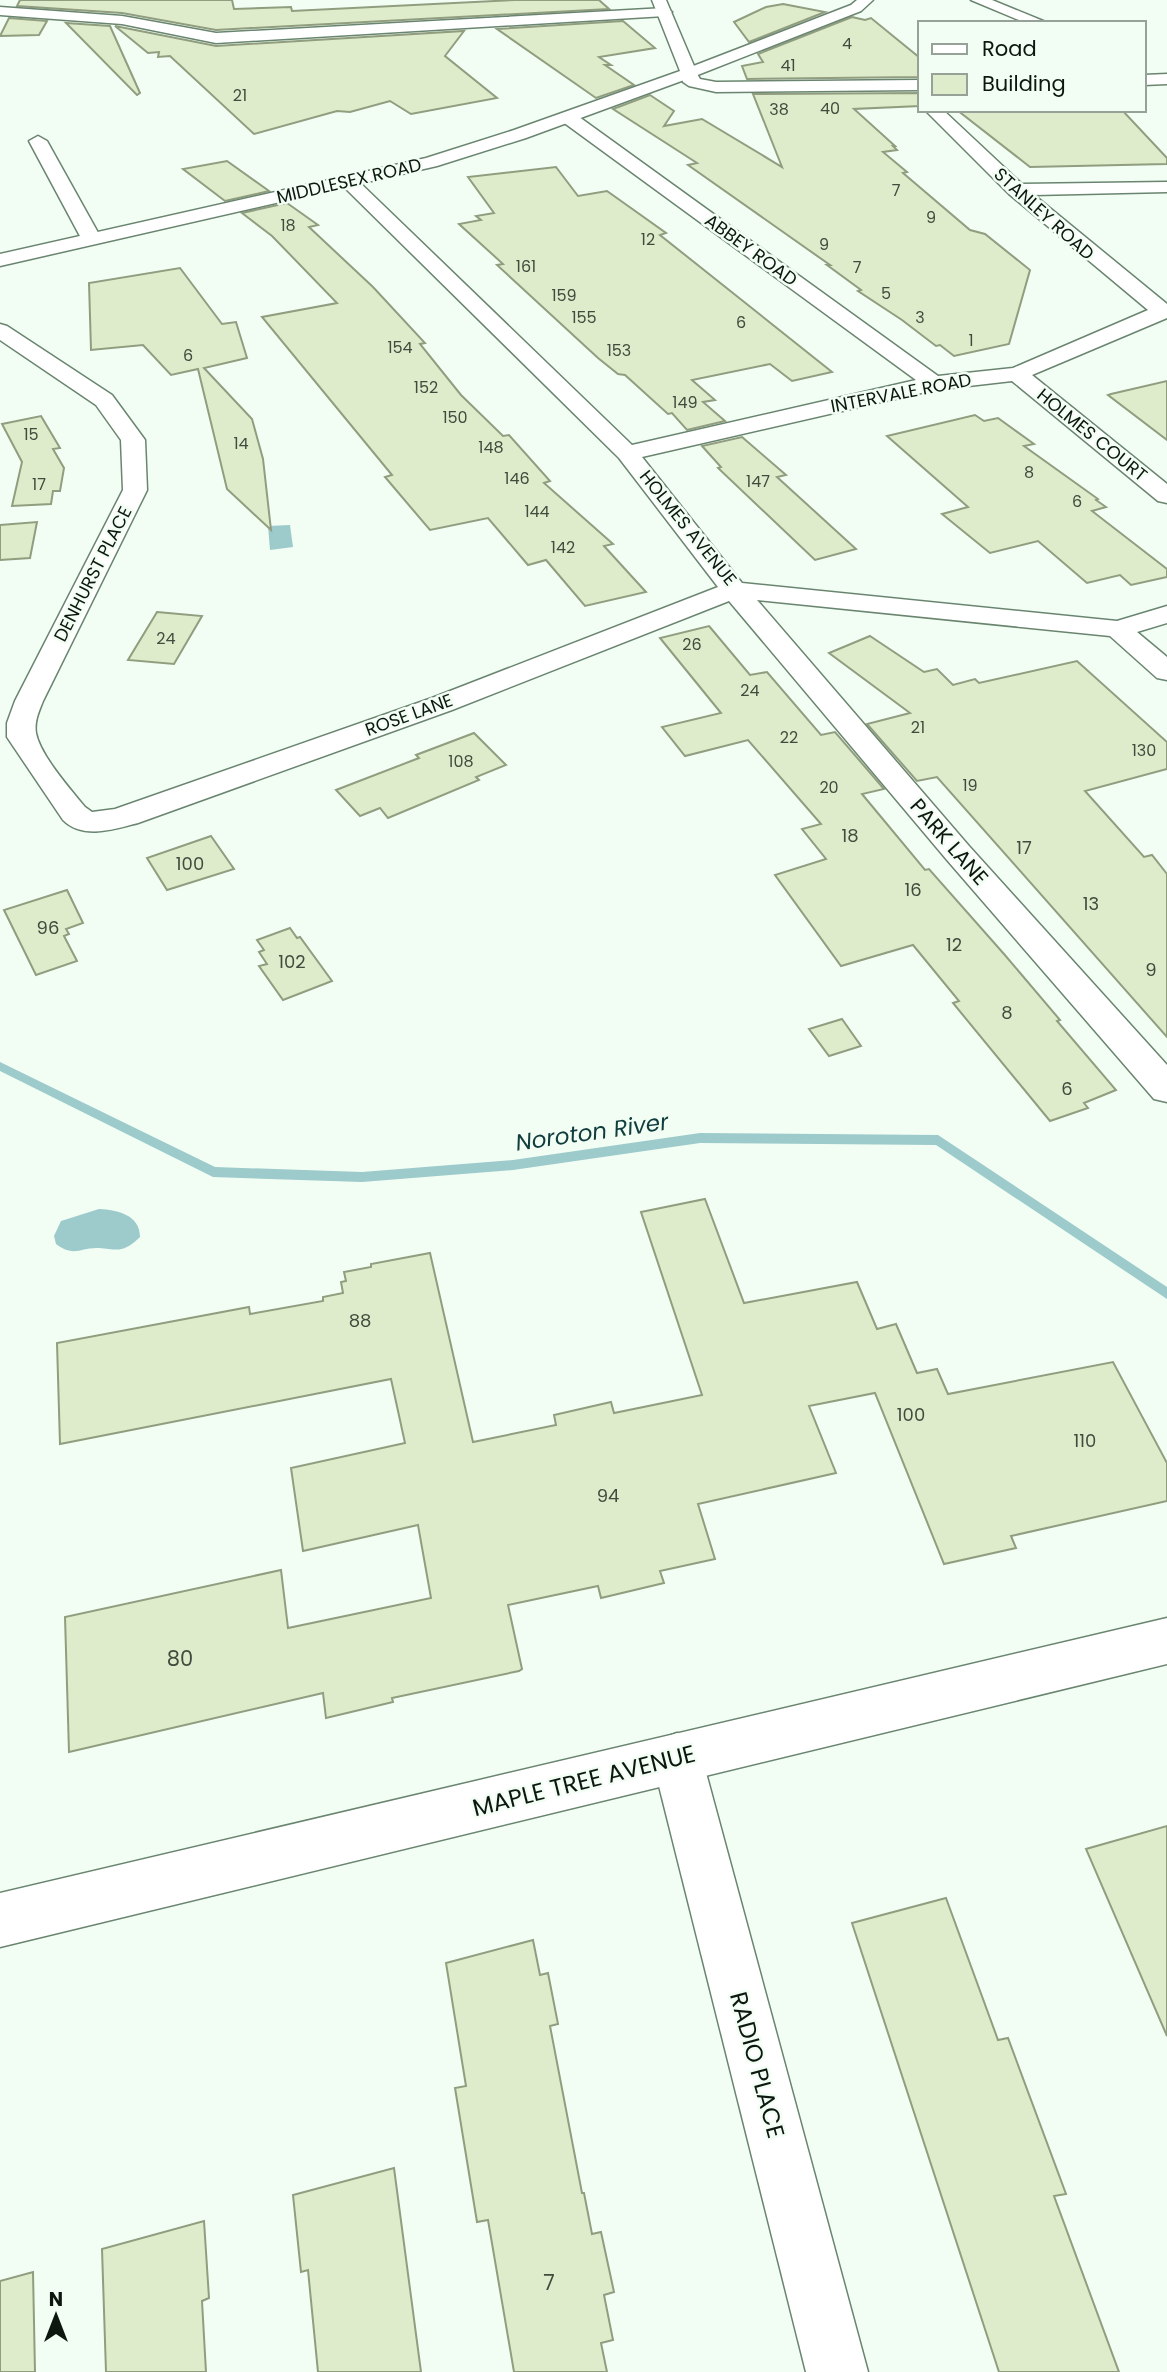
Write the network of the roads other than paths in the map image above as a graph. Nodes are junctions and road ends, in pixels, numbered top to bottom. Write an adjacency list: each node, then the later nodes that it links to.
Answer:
1 (30, 0): 5 (street)
2 (866, 0): 7 (street, MIDDLESEX ROAD)
3 (978, 0): 6 (street)
4 (662, 6): 5 (street); 7 (street)
5 (0, 10)
6 (1036, 21)
7 (690, 73): 10 (street); 12 (street, MIDDLESEX ROAD)
8 (1167, 79): 9 (street)
9 (1146, 80)
10 (914, 85)
11 (935, 112): 16 (street, STANLEY ROAD)
12 (569, 118): 14 (street, MIDDLESEX ROAD); 22 (street, ABBEY ROAD)
13 (38, 141): 17 (street)
14 (349, 182): 17 (street, MIDDLESEX ROAD); 23 (street, HOLMES AVENUE)
15 (1167, 187): 16 (street)
16 (1015, 190): 19 (street, STANLEY ROAD)
17 (91, 238): 18 (street, MIDDLESEX ROAD)
18 (0, 260)
19 (1164, 311): 21 (street, INTERVALE ROAD)
20 (0, 330): 29 (street, DENHURST PLACE)
21 (1017, 374): 22 (street, INTERVALE ROAD); 24 (street, HOLMES COURT)
22 (934, 383): 23 (street, INTERVALE ROAD)
23 (627, 453): 25 (street, HOLMES AVENUE)
24 (1167, 496)
25 (734, 590): 27 (street, HOLMES AVENUE); 29 (street, ROSE LANE); 30 (street, PARK LANE)
26 (1167, 614): 27 (street)
27 (1118, 629): 28 (street)
28 (1167, 672)
29 (78, 818)
30 (1167, 1090)
31 (1167, 1641): 32 (street, MAPLE TREE AVENUE)
32 (677, 1758): 33 (street, MAPLE TREE AVENUE); 34 (street, RADIO PLACE)
33 (0, 1920)
34 (837, 2372)

